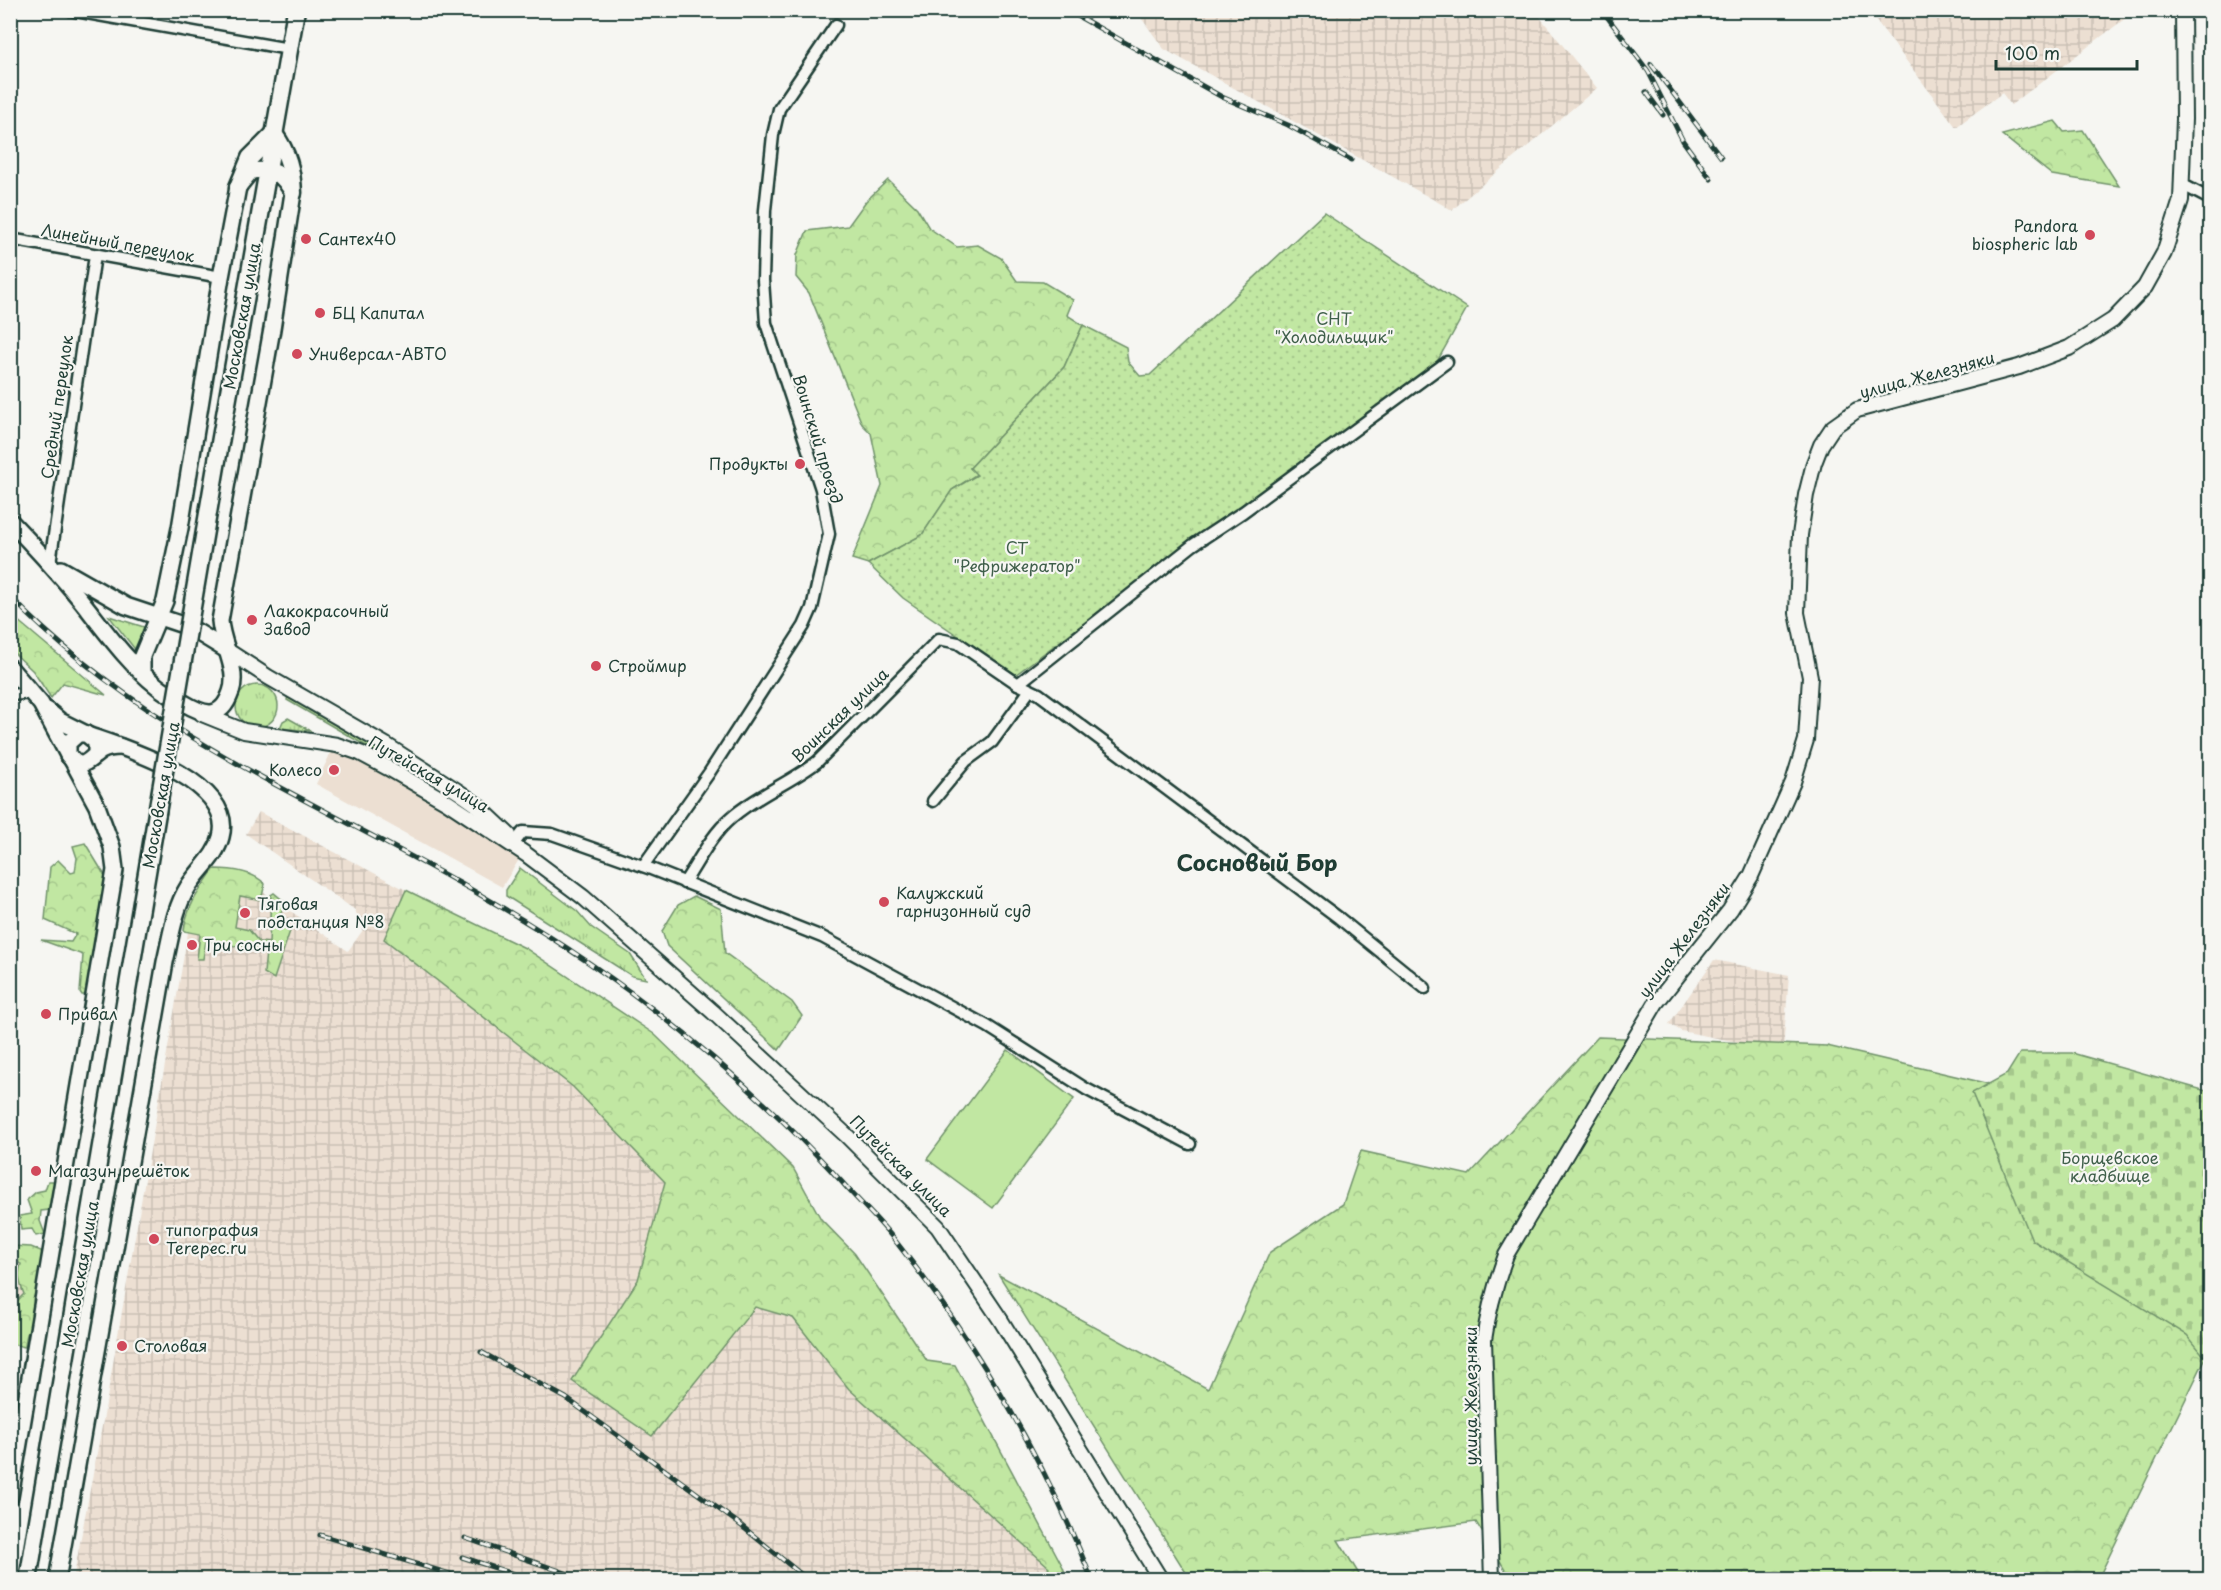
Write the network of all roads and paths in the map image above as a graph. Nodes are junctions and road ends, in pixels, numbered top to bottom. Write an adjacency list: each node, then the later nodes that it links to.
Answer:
1 (70, 10): 5 (street)
2 (296, 10): 5 (main road, Московская улица)
3 (2184, 10): 8 (street, улица Железняки)
4 (836, 25): 35 (street, Воинский проезд)
5 (289, 49): 6 (main road, Московская улица)
6 (274, 134): 7 (main road, Московская улица); 9 (main road); 10 (main road)
7 (268, 169): 9 (main road); 10 (main road); 40 (main road, Московская улица, bridge)
8 (2181, 184): 11 (street); 43 (street, улица Железняки)
9 (238, 187): 14 (main road)
10 (293, 193): 19 (main road)
11 (2211, 199)
12 (10, 239): 13 (street, Линейный переулок)
13 (95, 255): 14 (street, Линейный переулок); 17 (street, Средний переулок)
14 (221, 276): 18 (main road)
15 (1447, 362): 22 (street)
16 (10, 521): 17 (main road, Путейская улица)
17 (50, 563): 18 (main road, Путейская улица); 21 (main road, Путейская улица)
18 (159, 616): 19 (main road, Путейская улица); 21 (main road)
19 (225, 649): 26 (main road); 33 (street, Путейская улица)
20 (10, 668): 25 (main road)
21 (142, 672): 26 (main road, Путейская улица)
22 (1018, 684): 23 (street); 36 (street, Воинская улица)
23 (1030, 690): 31 (street); 37 (street)
24 (10, 694): 25 (street)
25 (37, 698): 27 (main road); 30 (main road)
26 (202, 714): 34 (street, Путейская улица)
27 (88, 735): 28 (main road); 29 (main road); 30 (main road)
28 (124, 747): 29 (main road); 41 (main road)
29 (94, 756): 30 (main road); 32 (main road)
30 (70, 757): 32 (main road)
31 (933, 801)
32 (96, 806): 39 (main road)
33 (516, 841): 34 (street, Путейская улица); 35 (street)
34 (527, 855): 42 (street, Путейская улица)
35 (643, 866): 36 (street)
36 (684, 883): 38 (street)
37 (1425, 988)
38 (1190, 1144)
39 (10, 1497)
40 (28, 1580)
41 (57, 1580)
42 (1161, 1580)
43 (1492, 1580)

